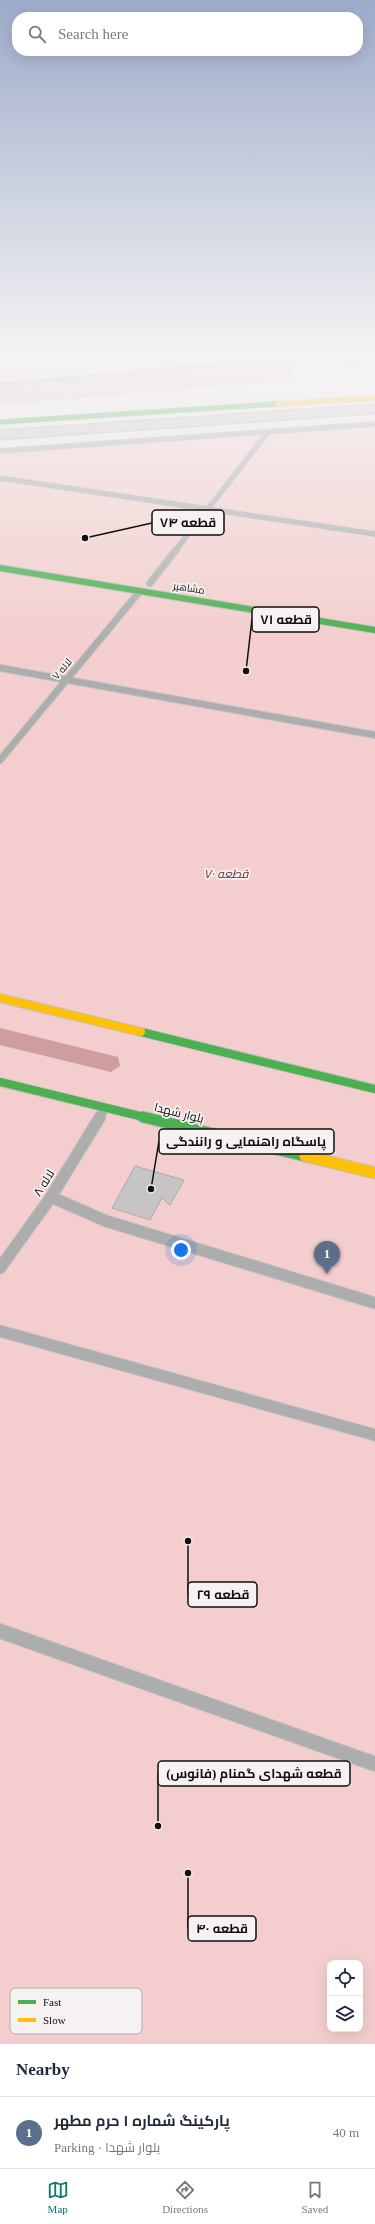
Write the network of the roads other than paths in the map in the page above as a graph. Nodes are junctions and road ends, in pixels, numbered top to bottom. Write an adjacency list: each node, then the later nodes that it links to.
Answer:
1 (253, 451): 3 (lane)
2 (0, 478): 3 (lane)
3 (207, 510): 4 (lane); 7 (lane)
4 (375, 534)
5 (0, 568): 8 (street, مشاهیر)
6 (137, 580): 7 (street)
7 (154, 583)
8 (140, 591): 9 (street, مشاهیر); 11 (lane, لاله ۷)
9 (375, 630)
10 (0, 668): 11 (lane)
11 (66, 680): 12 (lane); 13 (lane, لاله ۷)
12 (375, 735)
13 (0, 760)
14 (0, 998): 16 (street)
15 (0, 1082): 17 (street, بلوار شهدا)
16 (375, 1089)
17 (105, 1108): 18 (street, بلوار شهدا); 19 (lane, لاله ۸)
18 (375, 1173)
19 (51, 1197): 20 (lane, لاله ۸); 21 (lane)
20 (0, 1268)
21 (375, 1303)
22 (0, 1331): 23 (lane)
23 (375, 1435)
24 (0, 1631): 25 (lane)
25 (375, 1764)

